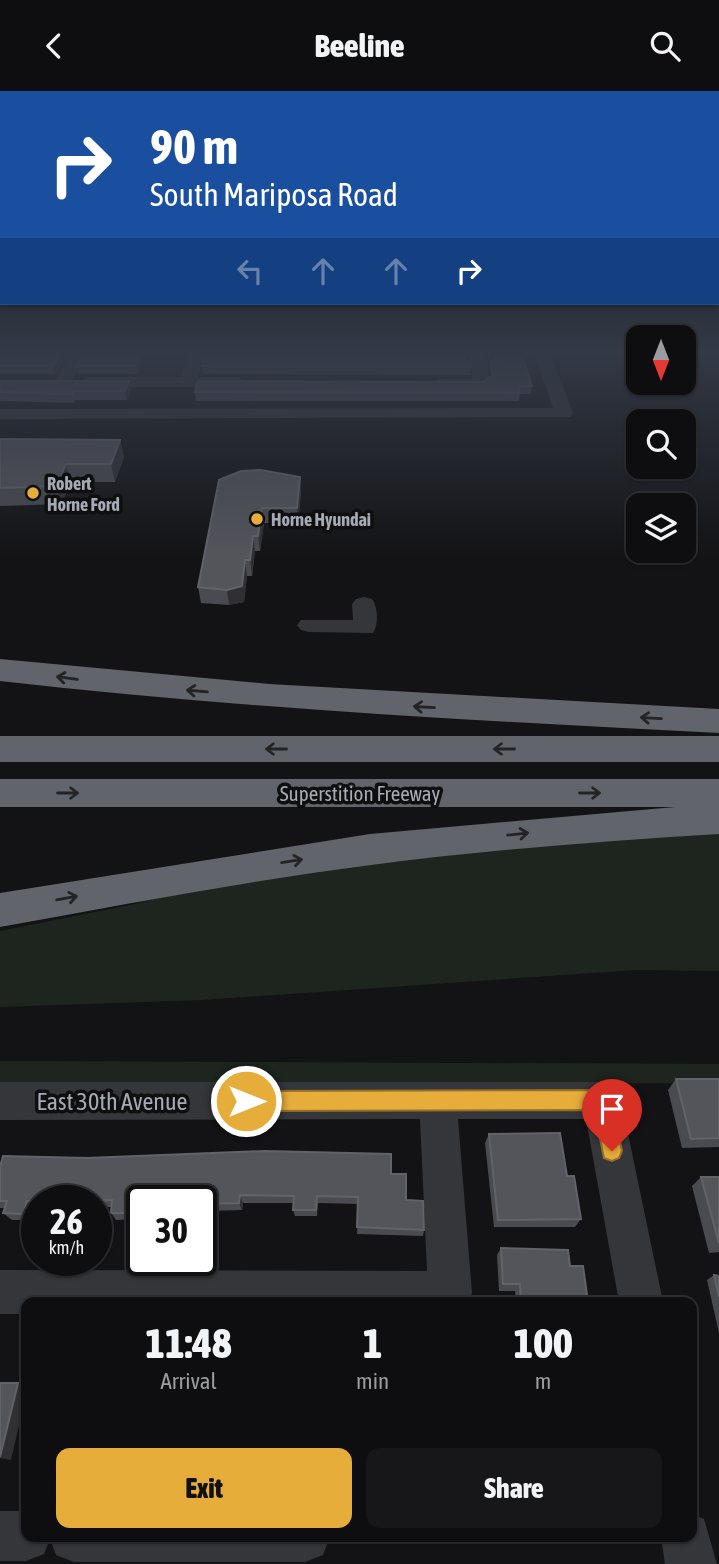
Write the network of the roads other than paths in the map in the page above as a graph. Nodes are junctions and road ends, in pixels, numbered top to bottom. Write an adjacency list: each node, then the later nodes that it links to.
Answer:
1 (364, 604): 2 (street)
2 (309, 625)
3 (0, 670): 4 (highway, one-way to 3)
4 (719, 721)
5 (0, 748): 6 (highway, one-way to 5)
6 (719, 749)
7 (0, 793): 8 (highway, Superstition Freeway, one-way to 8)
8 (719, 793)
9 (719, 820): 10 (highway, one-way to 9)
10 (0, 910)
11 (0, 1101): 12 (street, East 30th Avenue)
12 (438, 1101): 13 (street); 14 (street, East 30th Avenue)
13 (0, 1292)
14 (640, 1297)
15 (0, 1536): 16 (street)
16 (21, 1536)
17 (262, 1542): 19 (street)
18 (687, 1542): 20 (street)
19 (260, 1564)
20 (691, 1564)

